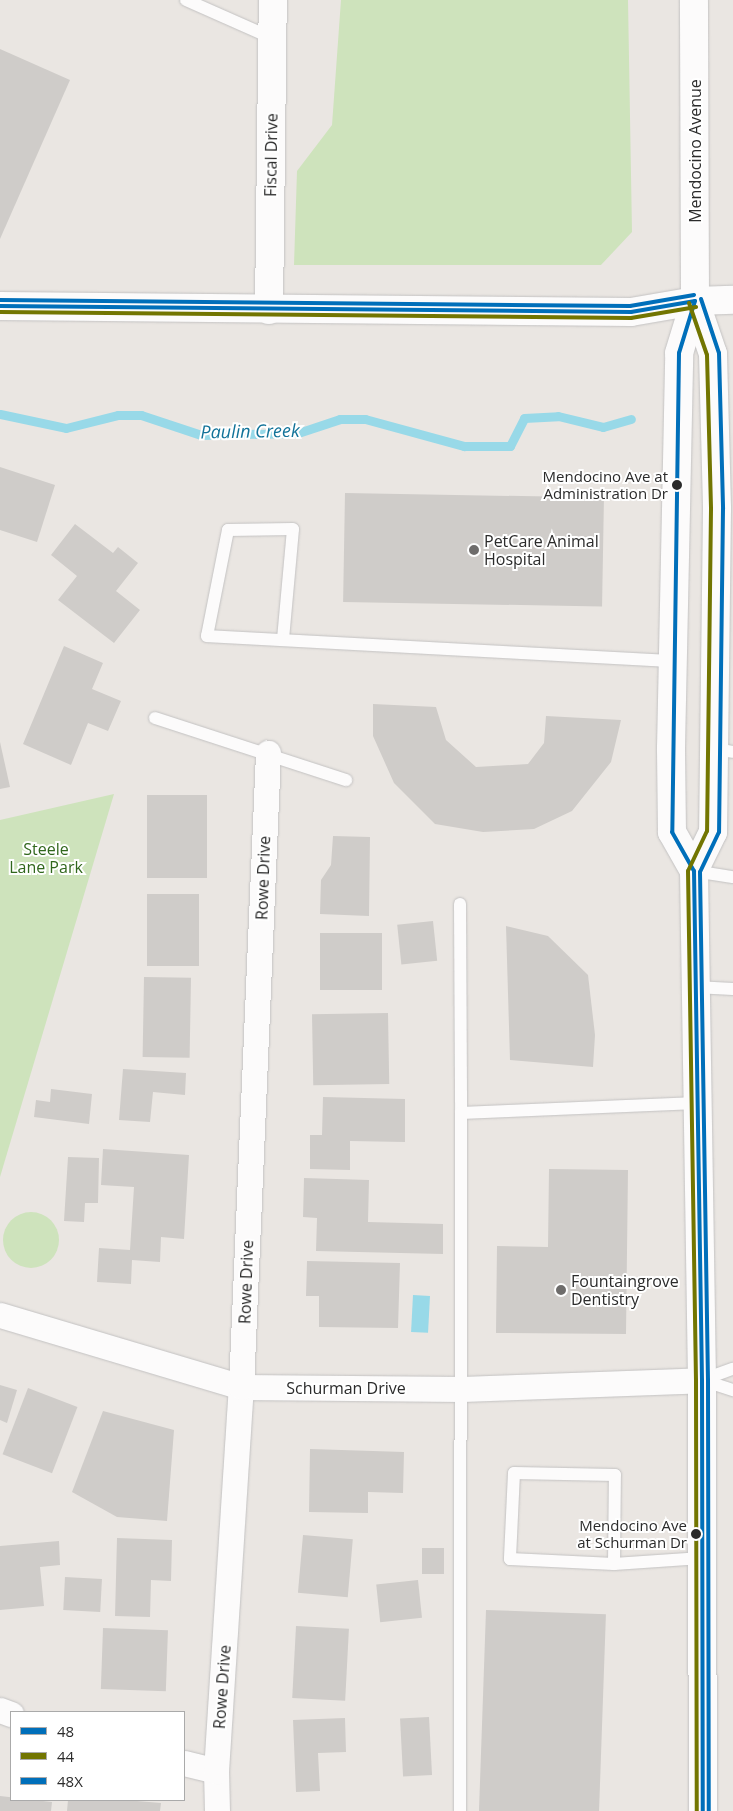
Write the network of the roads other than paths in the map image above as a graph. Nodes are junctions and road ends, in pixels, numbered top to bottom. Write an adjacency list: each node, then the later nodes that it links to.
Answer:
1 (186, 0): 4 (lane)
2 (273, 0): 4 (main road, Fiscal Drive)
3 (694, 0): 6 (main road, Mendocino Avenue)
4 (274, 39): 8 (main road, Fiscal Drive)
5 (733, 300): 6 (main road)
6 (695, 301): 8 (main road); 10 (main road, Mendocino Avenue); 12 (main road, Mendocino Avenue)
7 (0, 306): 8 (main road)
8 (269, 310)
9 (283, 639): 9 (lane); 10 (lane)
10 (673, 661): 15 (main road, Mendocino Avenue)
11 (156, 718): 13 (lane)
12 (724, 750): 15 (main road, Mendocino Avenue)
13 (268, 754): 14 (lane); 25 (street, Rowe Drive)
14 (346, 780)
15 (694, 871): 16 (lane); 18 (main road, Mendocino Avenue)
16 (733, 877)
17 (460, 904): 21 (lane)
18 (695, 987): 19 (lane); 20 (main road, Mendocino Avenue)
19 (733, 989)
20 (697, 1103): 21 (lane); 24 (main road, Mendocino Avenue)
21 (461, 1113): 26 (lane)
22 (0, 1315): 25 (street, Schurman Drive)
23 (733, 1369): 24 (lane)
24 (702, 1380): 26 (street, Schurman Drive); 27 (lane); 28 (main road, Mendocino Avenue)
25 (241, 1387): 26 (street, Schurman Drive); 31 (street, Rowe Drive)
26 (462, 1389): 33 (lane)
27 (733, 1390)
28 (702, 1558): 29 (lane); 34 (main road, Mendocino Avenue)
29 (614, 1564): 29 (lane)
30 (185, 1763): 31 (street)
31 (216, 1772): 32 (street, Rowe Drive)
32 (217, 1811)
33 (460, 1811)
34 (703, 1811)

